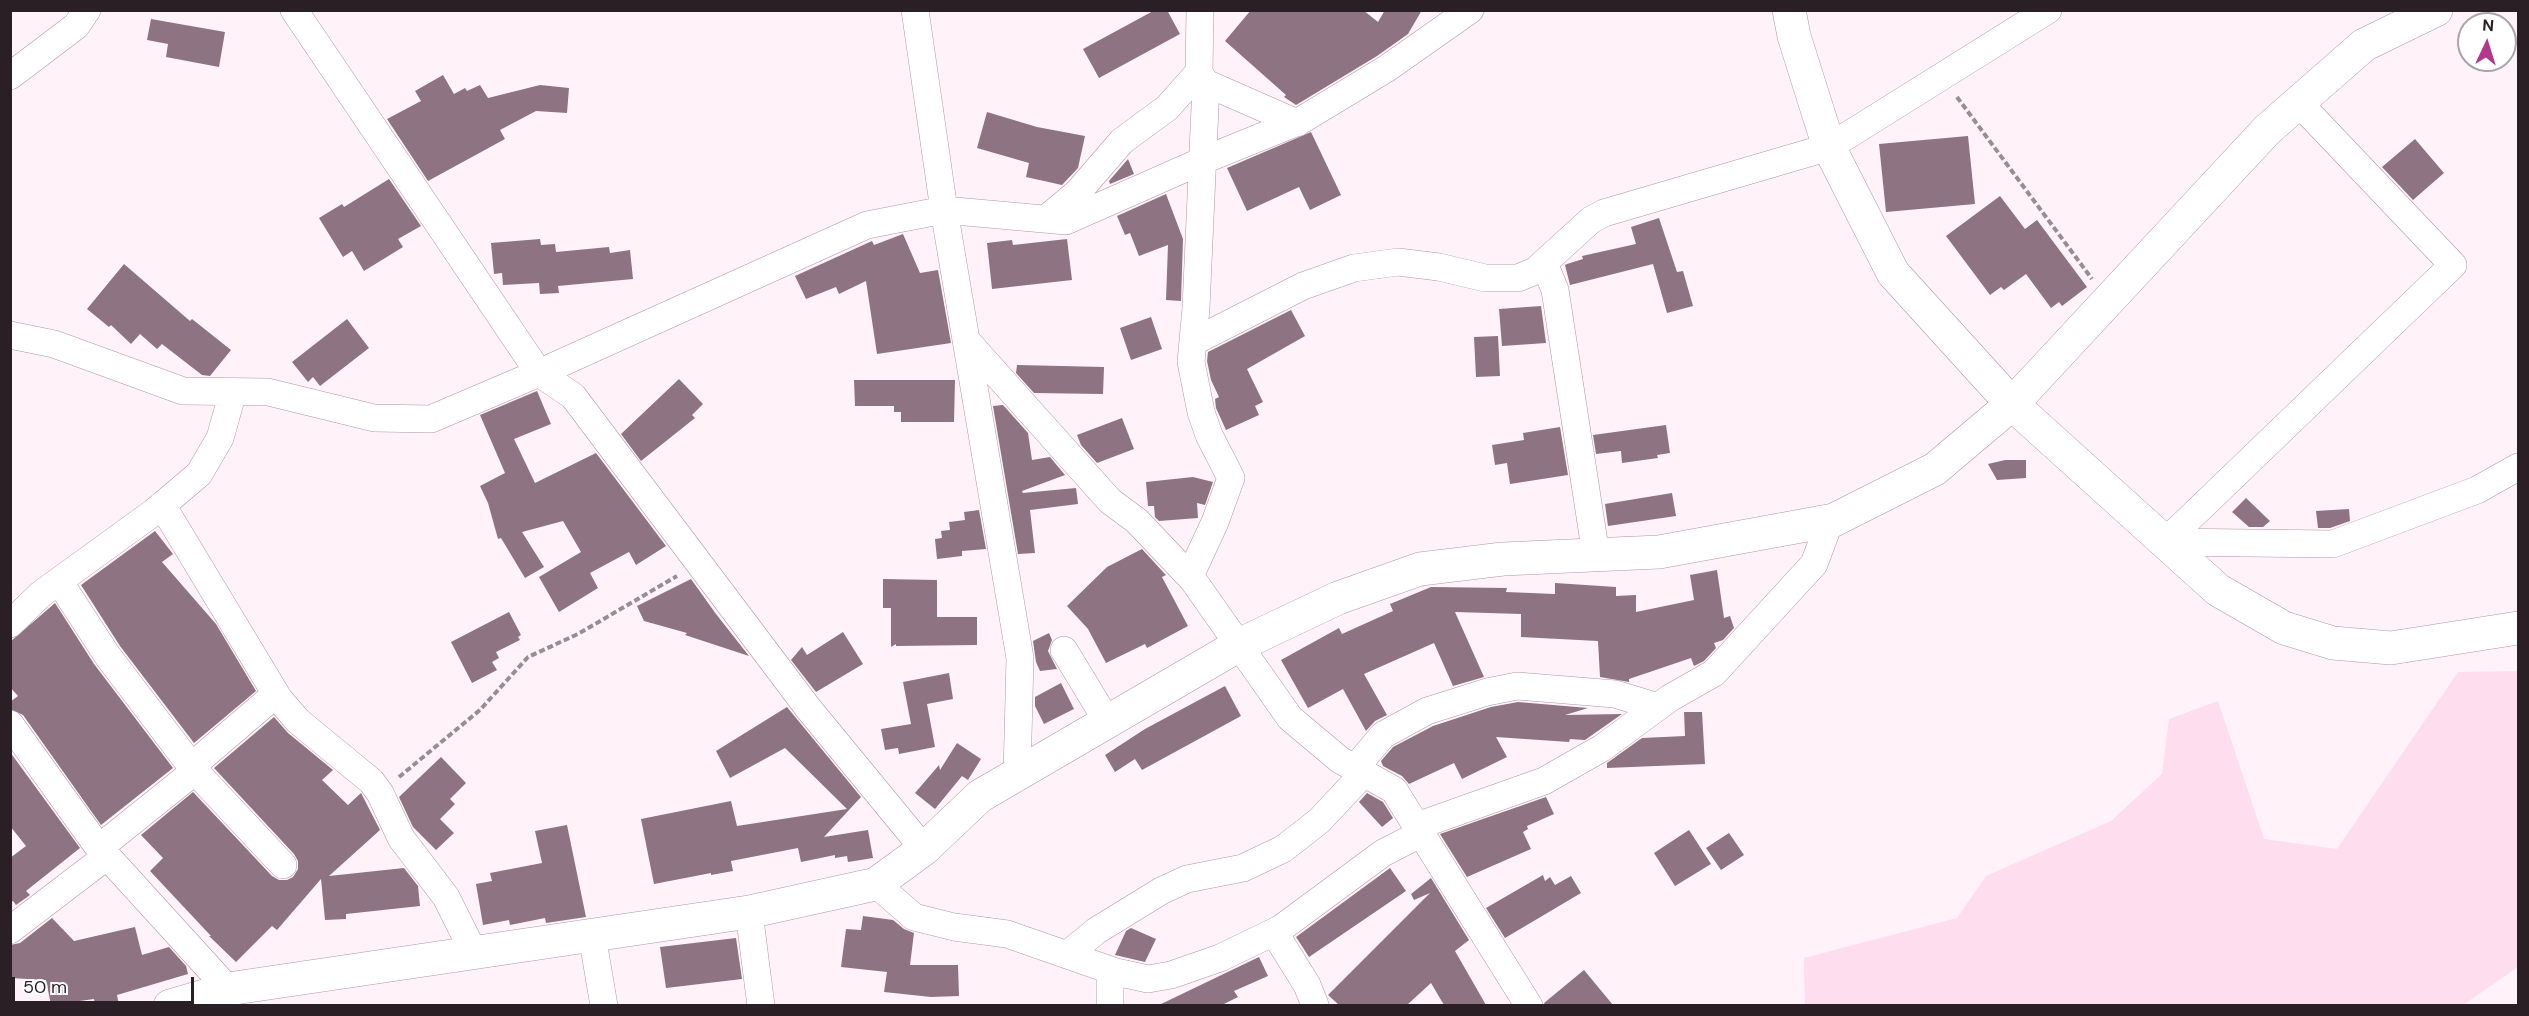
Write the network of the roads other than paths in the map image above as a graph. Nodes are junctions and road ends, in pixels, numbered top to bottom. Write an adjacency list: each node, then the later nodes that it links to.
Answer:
1 (87, 10): 9 (street)
2 (294, 10): 21 (street)
3 (915, 10): 15 (street)
4 (1200, 10): 10 (street)
5 (1470, 10): 12 (street)
6 (1789, 10): 13 (street)
7 (2048, 10): 13 (street)
8 (2416, 15): 11 (street)
9 (10, 76)
10 (1202, 78): 12 (street); 14 (street); 16 (street)
11 (2298, 102): 23 (street); 27 (street)
12 (1297, 123): 14 (street)
13 (1829, 147): 17 (street); 23 (street)
14 (1204, 160): 16 (street); 20 (street)
15 (944, 210): 16 (street); 19 (street); 21 (street)
16 (1046, 219)
17 (1544, 263): 20 (street); 28 (street)
18 (10, 335): 22 (street)
19 (966, 340): 29 (street); 41 (street)
20 (1193, 342): 29 (street)
21 (539, 373): 22 (street); 43 (street)
22 (233, 392): 25 (street)
23 (2012, 404): 26 (street); 27 (street)
24 (2518, 467): 27 (street)
25 (162, 505): 30 (street); 35 (street)
26 (1830, 521): 28 (street); 36 (street)
27 (2165, 542): 32 (street)
28 (1596, 555): 33 (street)
29 (1190, 576): 33 (street)
30 (59, 582): 31 (street); 39 (street)
31 (10, 624)
32 (2518, 628)
33 (1239, 645): 37 (street); 40 (street)
34 (1064, 650): 37 (street)
35 (276, 694): 39 (street); 51 (street)
36 (1658, 707): 40 (street); 42 (street)
37 (1107, 721): 41 (street)
38 (10, 724): 44 (street)
39 (195, 771): 44 (street); 45 (street)
40 (1359, 771): 42 (street); 52 (street)
41 (1017, 776): 43 (street)
42 (1419, 830): 49 (street); 60 (street)
43 (924, 849): 46 (street)
44 (103, 852): 48 (street); 54 (street)
45 (283, 865)
46 (876, 884): 47 (street); 52 (street)
47 (749, 912): 50 (street); 57 (street)
48 (10, 930)
49 (1274, 932): 53 (street); 59 (street)
50 (592, 935): 51 (street); 56 (street)
51 (474, 953): 54 (street)
52 (1067, 955): 53 (street)
53 (1110, 970): 58 (street)
54 (228, 989): 55 (street)
55 (170, 1005)
56 (604, 1005)
57 (760, 1005)
58 (1110, 1005)
59 (1315, 1005)
60 (1529, 1005)

